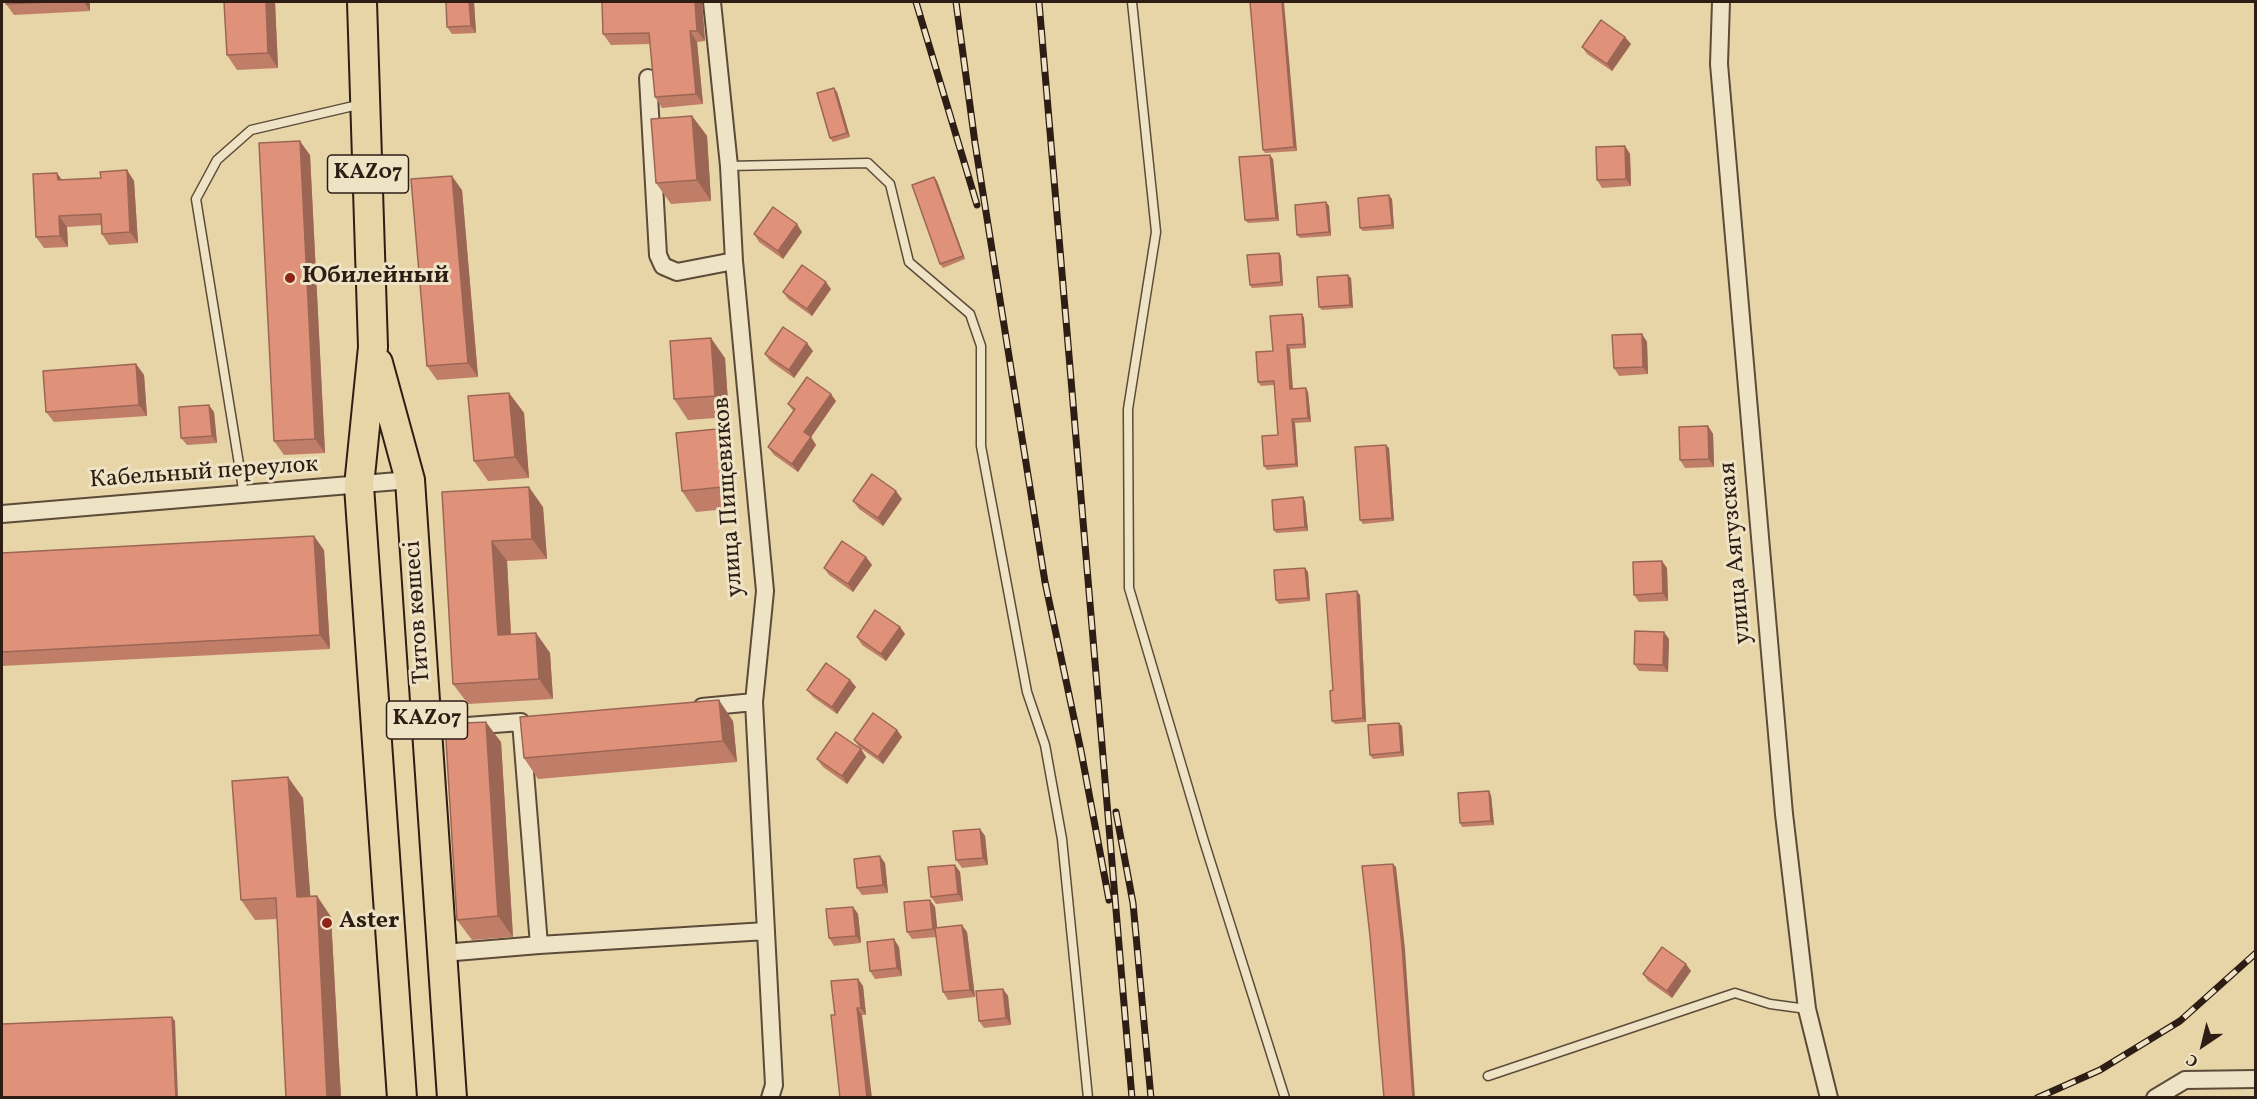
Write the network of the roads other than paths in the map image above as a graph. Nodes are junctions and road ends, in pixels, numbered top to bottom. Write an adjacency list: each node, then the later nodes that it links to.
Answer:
1 (362, 2): 6 (highway, Титов көшесі / KAZ07)
2 (712, 2): 7 (street, улица Пищевиков)
3 (1132, 2): 27 (lane)
4 (1721, 2): 20 (street, улица Аягузская)
5 (648, 78): 8 (street)
6 (365, 103): 9 (highway, Титов көшесі / KAZ07); 12 (lane)
7 (729, 166): 8 (street, улица Пищевиков); 26 (lane)
8 (734, 261): 14 (street, улица Пищевиков)
9 (373, 347): 10 (highway, Титов көшесі / KAZ07); 11 (highway, Титов көшесі / KAZ07)
10 (410, 480): 11 (street, Кабельный переулок); 16 (highway, Титов көшесі / KAZ07)
11 (359, 486): 12 (street, Кабельный переулок); 23 (highway, Титов көшесі / KAZ07)
12 (244, 495): 13 (street, Кабельный переулок)
13 (2, 514)
14 (754, 702): 15 (street); 17 (street, улица Пищевиков)
15 (684, 708)
16 (427, 729): 18 (street); 19 (highway, Титов көшесі / KAZ07)
17 (766, 931): 18 (street); 25 (street, улица Пищевиков)
18 (539, 945): 19 (street)
19 (443, 953): 24 (highway, Титов көшесі / KAZ07)
20 (1807, 1009): 21 (lane); 28 (street, улица Аягузская)
21 (1488, 1076)
22 (2256, 1079): 29 (street)
23 (402, 1098)
24 (452, 1098)
25 (770, 1098)
26 (1088, 1098)
27 (1285, 1098)
28 (1829, 1098)
29 (2155, 1098)

